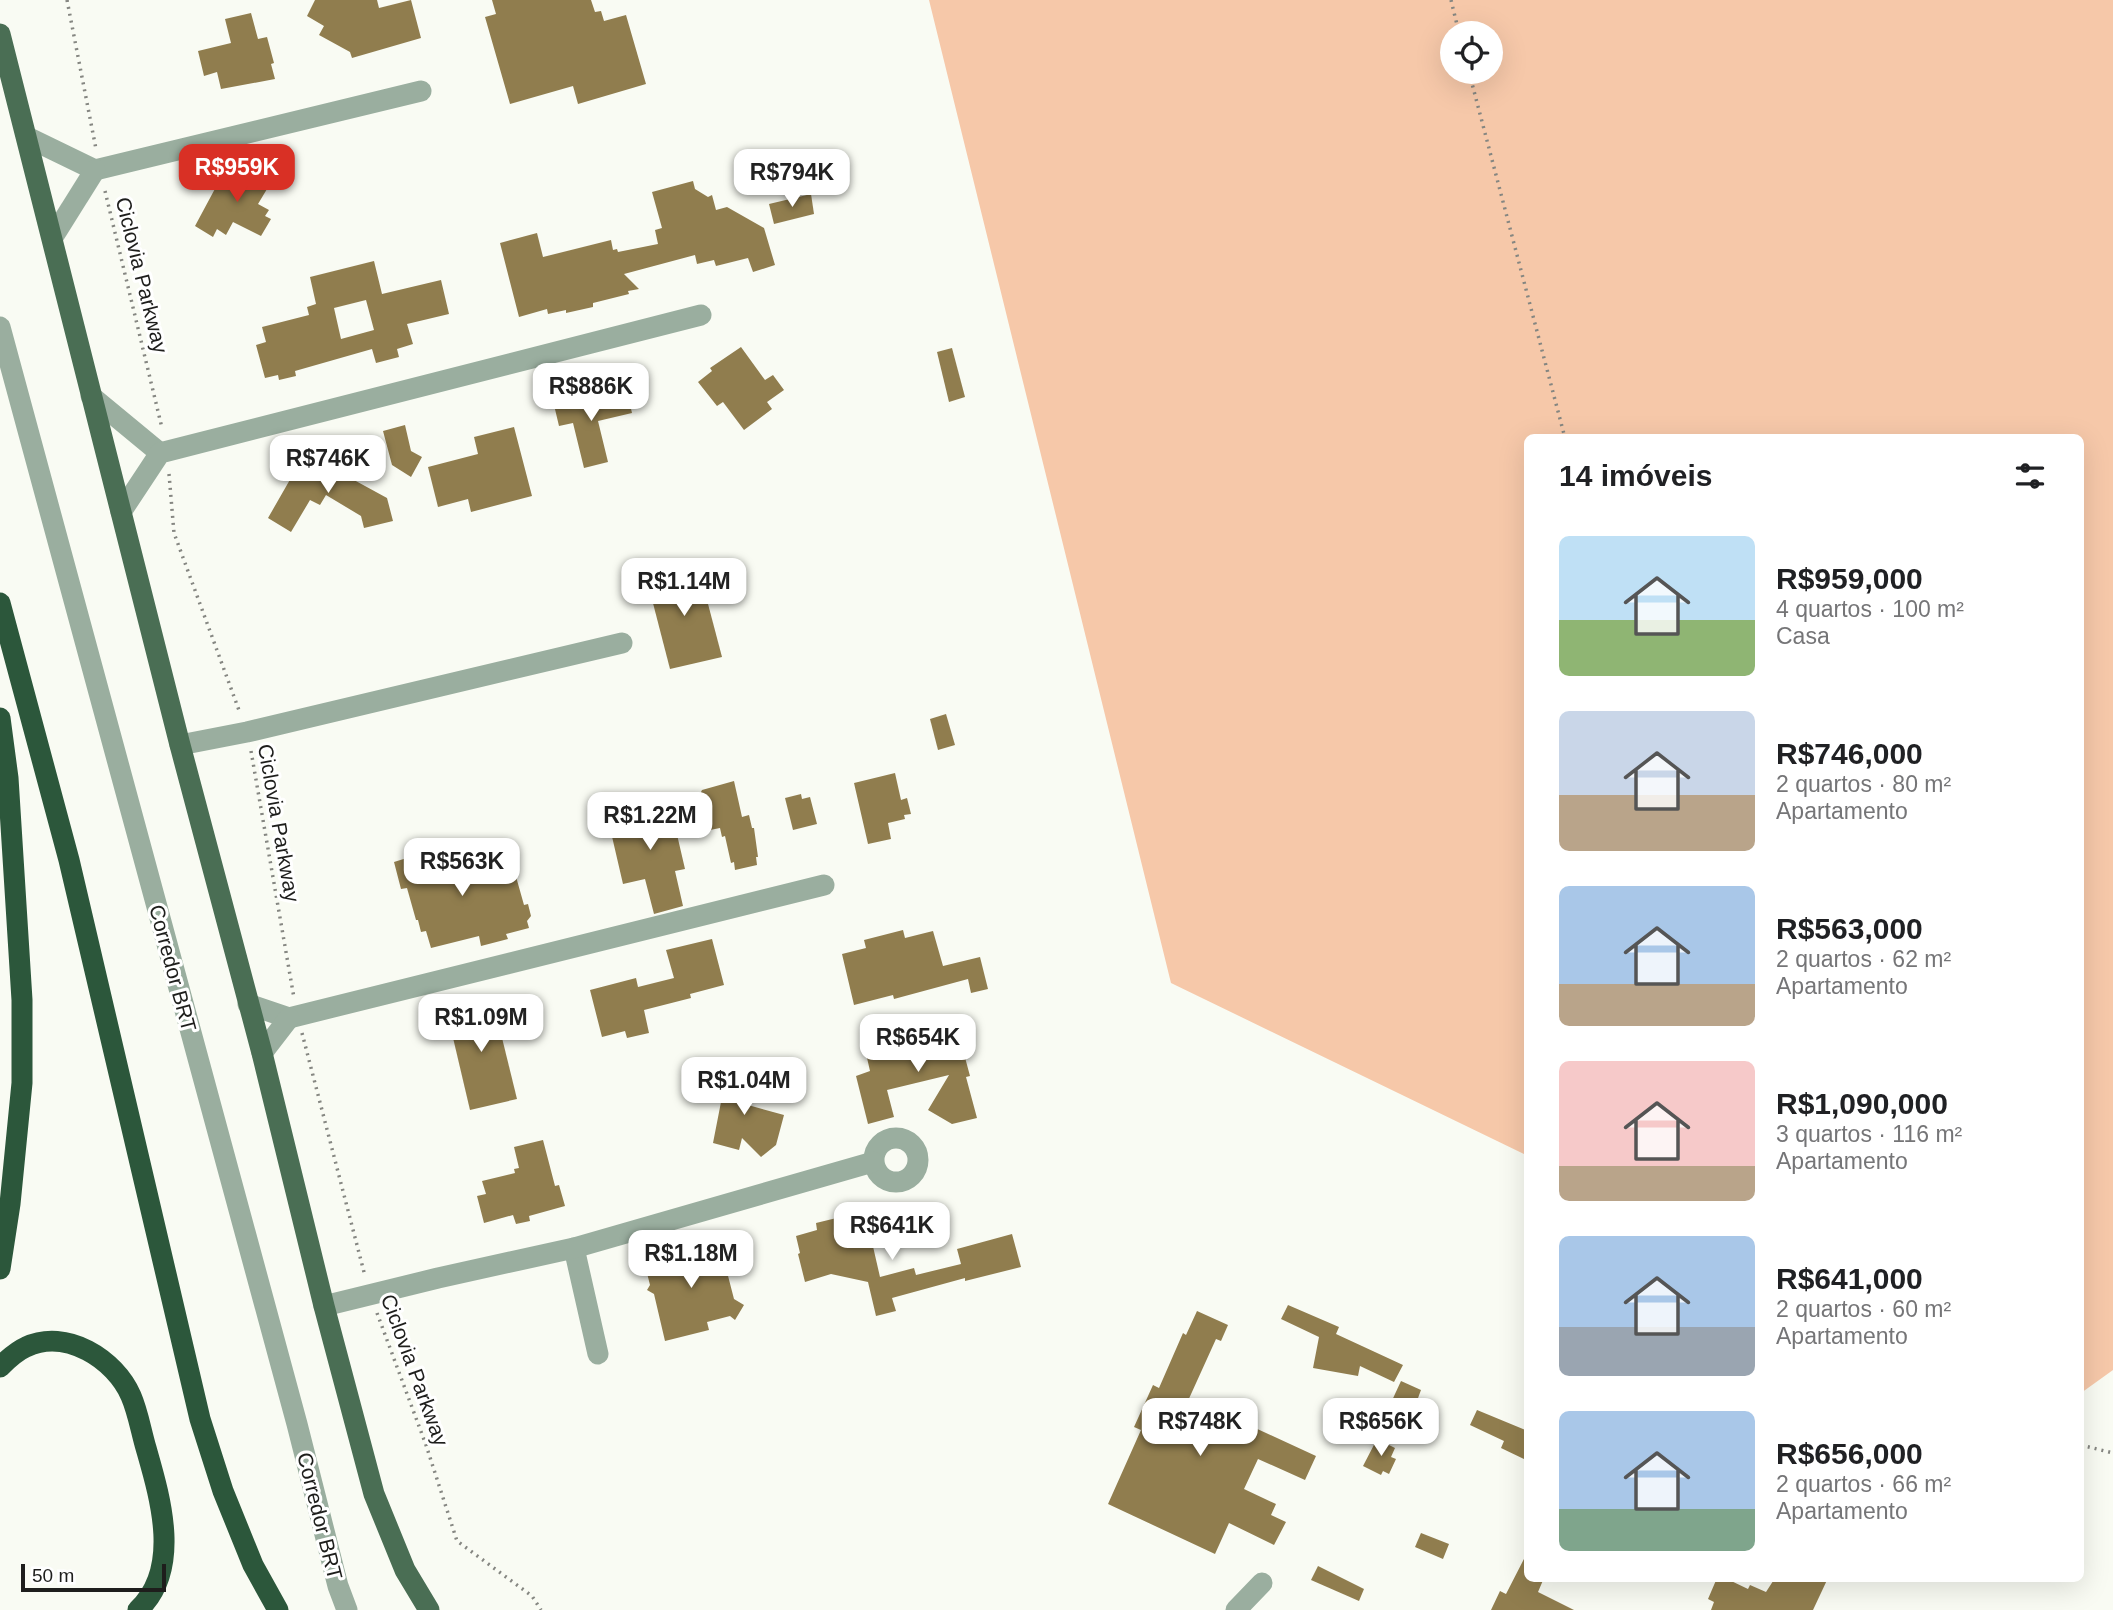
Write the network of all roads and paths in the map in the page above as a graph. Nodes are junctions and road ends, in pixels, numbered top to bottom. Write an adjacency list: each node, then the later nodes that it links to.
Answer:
1 (66, 0): 8 (path, Ciclovia Parkway)
2 (1451, 0): 3 (path)
3 (1457, 21)
4 (0, 34): 7 (main road)
5 (1472, 84): 13 (path)
6 (421, 90): 8 (street)
7 (27, 137): 8 (street); 9 (main road)
8 (97, 170): 9 (street); 14 (path, Ciclovia Parkway)
9 (53, 237): 12 (main road)
10 (701, 315): 14 (street)
11 (0, 327): 37 (street, Corredor BRT)
12 (91, 396): 14 (street); 15 (main road)
13 (1564, 434)
14 (164, 452): 15 (street); 19 (path, Ciclovia Parkway)
15 (121, 512): 20 (main road)
16 (0, 603): 36 (highway)
17 (622, 643): 19 (street)
18 (0, 718): 27 (highway)
19 (247, 732): 20 (street); 23 (path, Ciclovia Parkway)
20 (180, 745): 22 (main road)
21 (824, 885): 23 (street)
22 (248, 1004): 23 (street); 24 (main road)
23 (293, 1017): 24 (street); 28 (path, Ciclovia Parkway)
24 (262, 1053): 29 (main road)
25 (873, 1162): 26 (street)
26 (574, 1248): 28 (street); 30 (street)
27 (0, 1269)
28 (370, 1296): 29 (street); 39 (path, Ciclovia Parkway)
29 (324, 1307): 38 (main road)
30 (598, 1354)
31 (0, 1367): 35 (highway)
32 (2084, 1445): 33 (path)
33 (2113, 1453)
34 (1262, 1583): 40 (street)
35 (138, 1610)
36 (278, 1610)
37 (347, 1610)
38 (429, 1610)
39 (541, 1610)
40 (1236, 1610)

